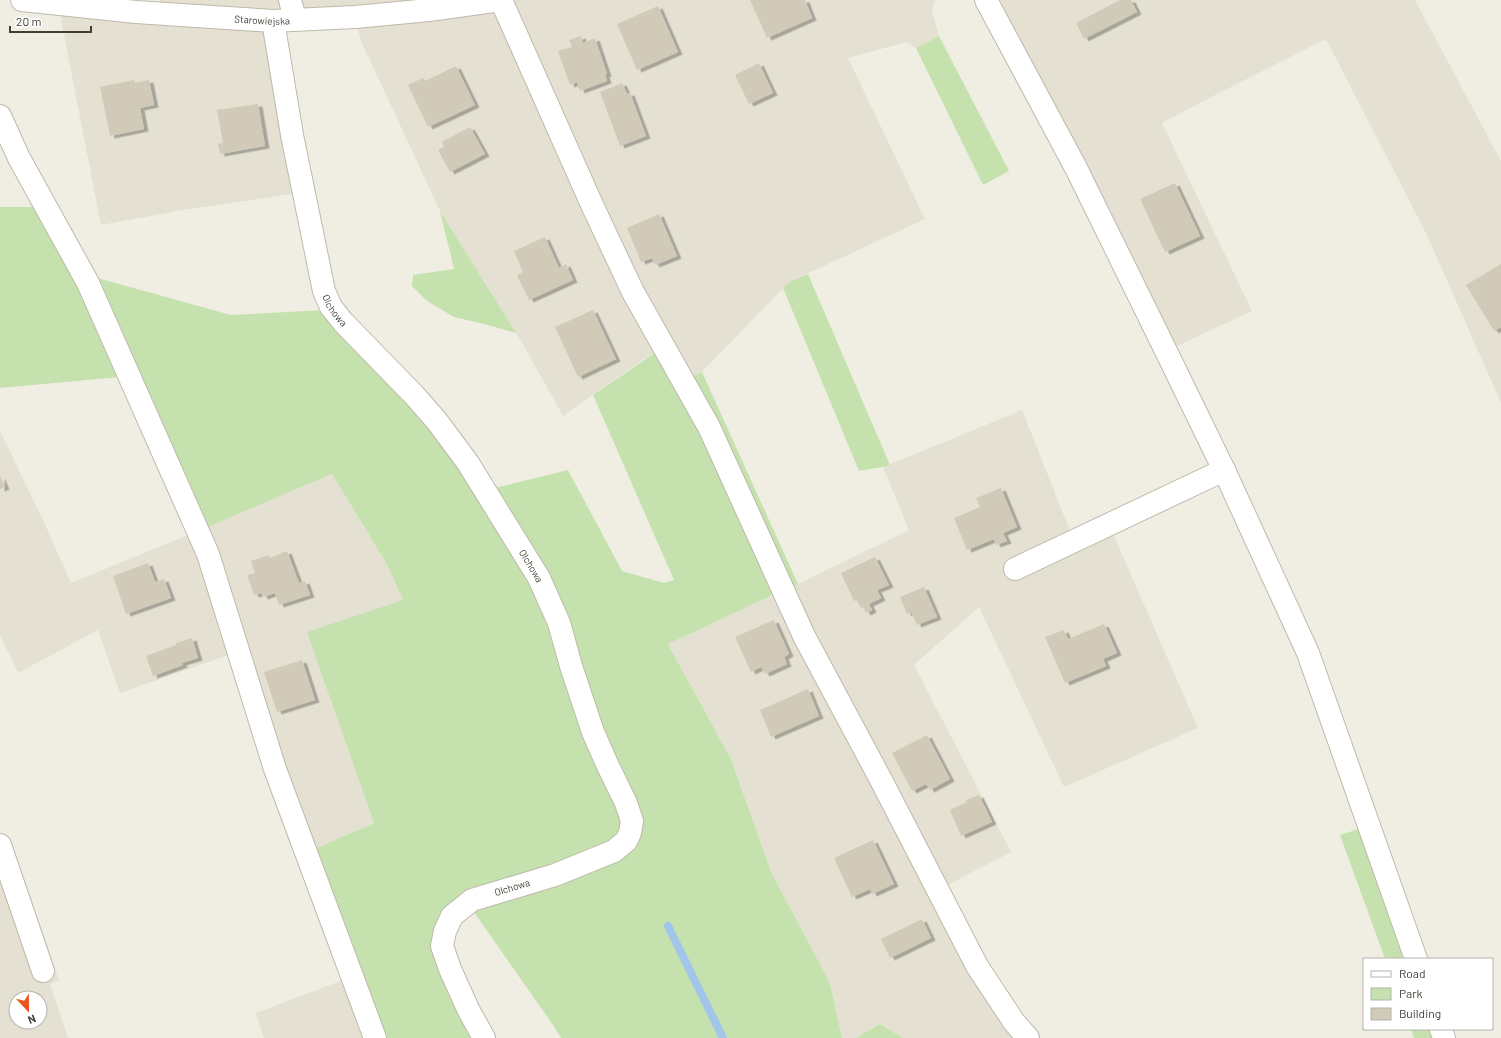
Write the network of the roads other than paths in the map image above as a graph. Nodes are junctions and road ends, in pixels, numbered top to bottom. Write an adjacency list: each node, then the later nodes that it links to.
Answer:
1 (22, 0): 5 (street, Starowiejska)
2 (501, 0): 4 (street, Starowiejska); 14 (street)
3 (986, 0): 7 (street)
4 (293, 10): 5 (street, Starowiejska)
5 (273, 21): 13 (street, Olchowa)
6 (0, 116): 12 (street)
7 (1224, 470): 8 (street); 10 (street)
8 (1015, 569)
9 (0, 846): 11 (street)
10 (1416, 958)
11 (43, 971)
12 (375, 1038)
13 (484, 1038)
14 (1028, 1038)

